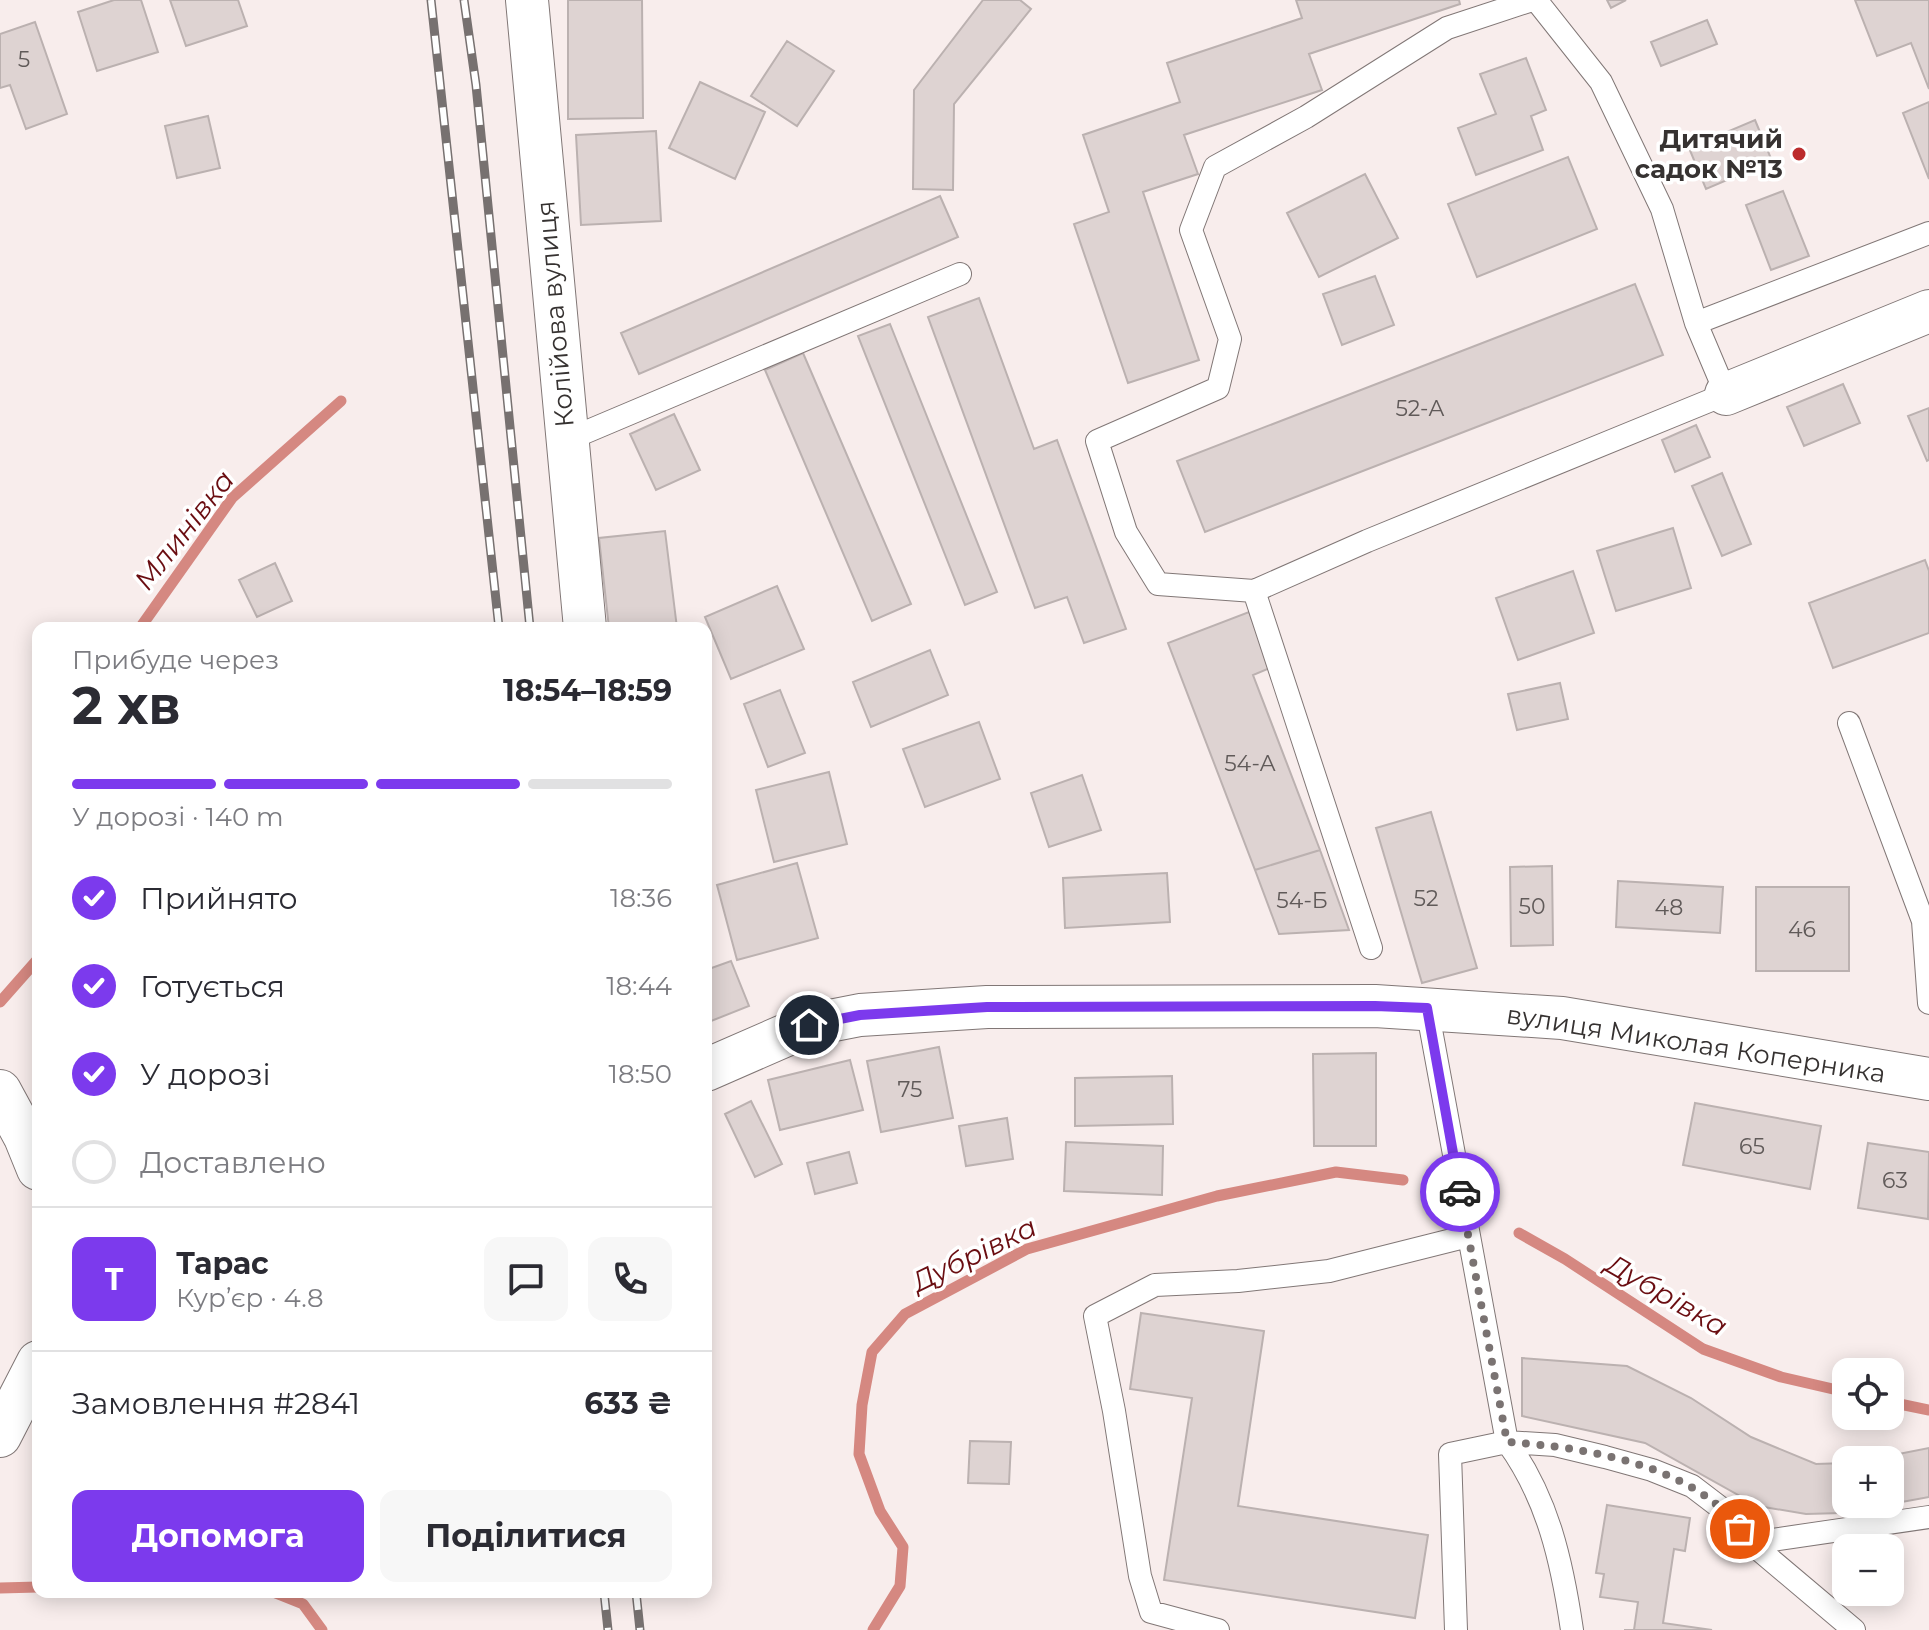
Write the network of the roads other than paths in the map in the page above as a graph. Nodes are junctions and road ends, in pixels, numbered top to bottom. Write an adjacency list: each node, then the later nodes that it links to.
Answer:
1 (527, 0): 8 (street, Колійова вулиця)
2 (1534, 0): 6 (lane); 9 (lane)
3 (1929, 233): 6 (lane)
4 (960, 274): 8 (lane)
5 (1929, 311): 7 (street)
6 (1696, 323): 7 (lane)
7 (1726, 394): 9 (lane)
8 (567, 440): 10 (street, Колійова вулиця)
9 (1254, 591): 12 (lane)
10 (584, 622)
11 (1849, 723): 13 (lane)
12 (1371, 948)
13 (1929, 1003)
14 (1427, 1008): 15 (street, вулиця Миколая Коперника); 16 (street, вулиця Миколая Коперника); 19 (lane)
15 (712, 1067)
16 (1929, 1079)
17 (0, 1091): 18 (street)
18 (32, 1154)
19 (1468, 1236): 22 (lane); 25 (lane)
20 (32, 1374): 21 (street)
21 (0, 1436)
22 (1507, 1442): 24 (lane); 26 (lane); 27 (lane)
23 (1929, 1517): 24 (lane)
24 (1751, 1543): 28 (lane)
25 (1218, 1630)
26 (1456, 1630)
27 (1572, 1630)
28 (1854, 1630)

